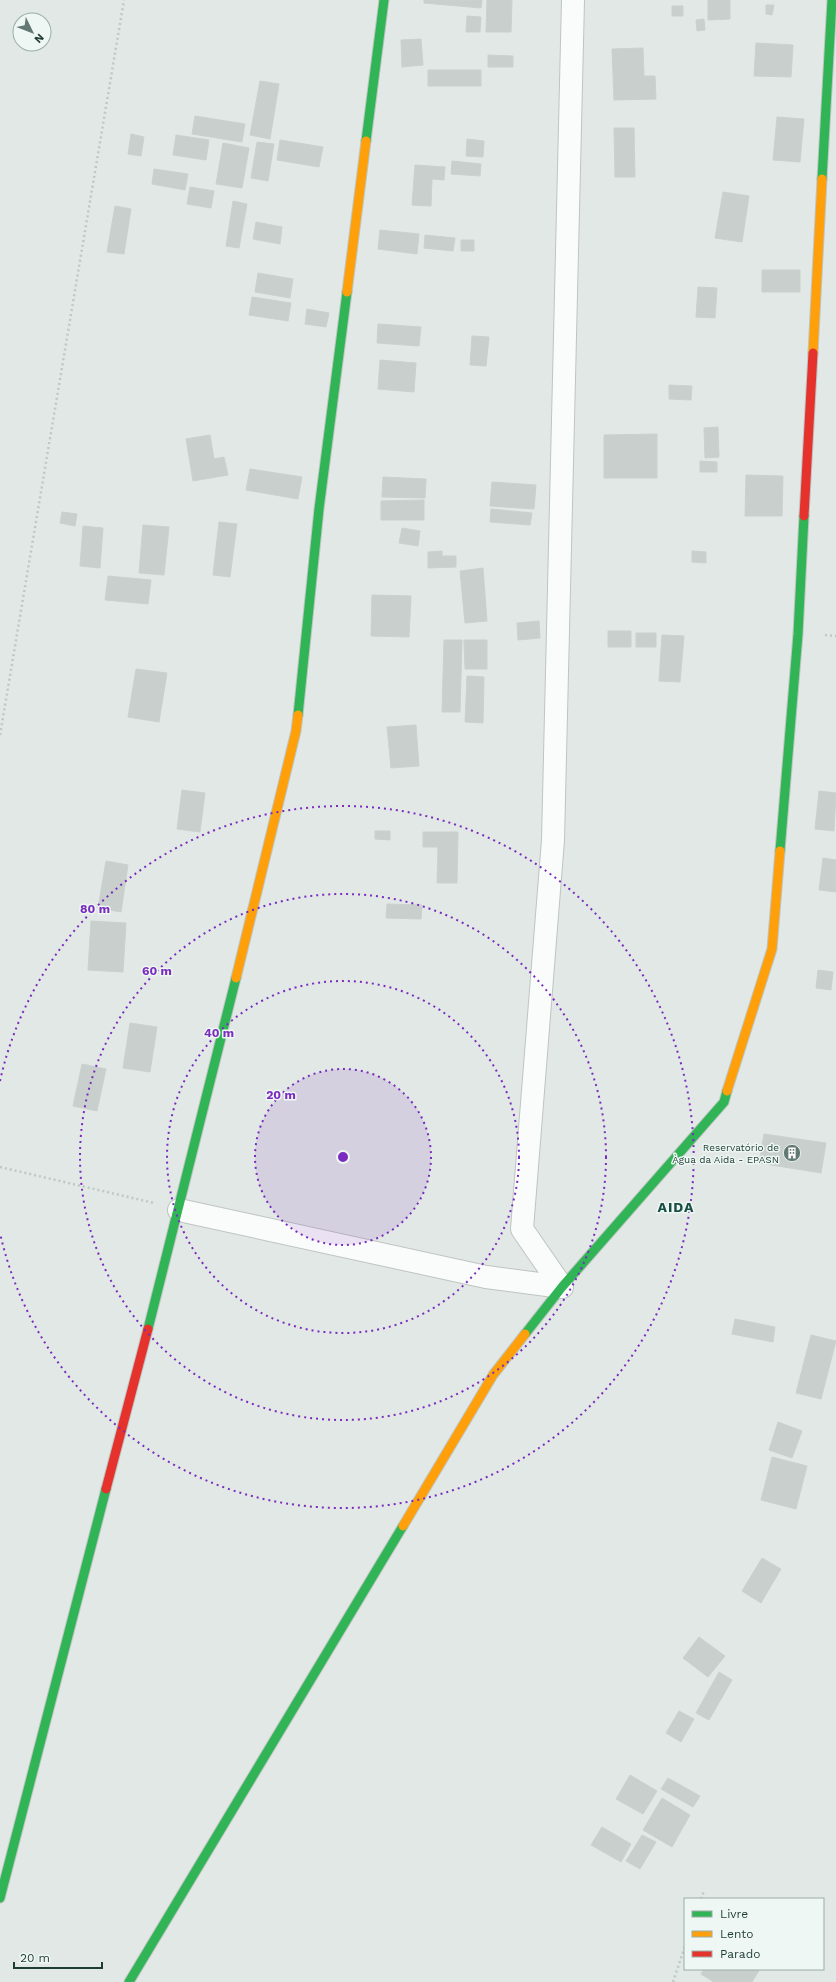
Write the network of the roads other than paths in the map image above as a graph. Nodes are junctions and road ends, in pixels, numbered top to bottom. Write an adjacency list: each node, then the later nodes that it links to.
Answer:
1 (384, 0): 4 (street)
2 (573, 0): 5 (street)
3 (832, 0): 5 (street)
4 (179, 1210): 5 (street); 6 (street)
5 (562, 1288): 7 (street)
6 (0, 1898)
7 (128, 1982)

